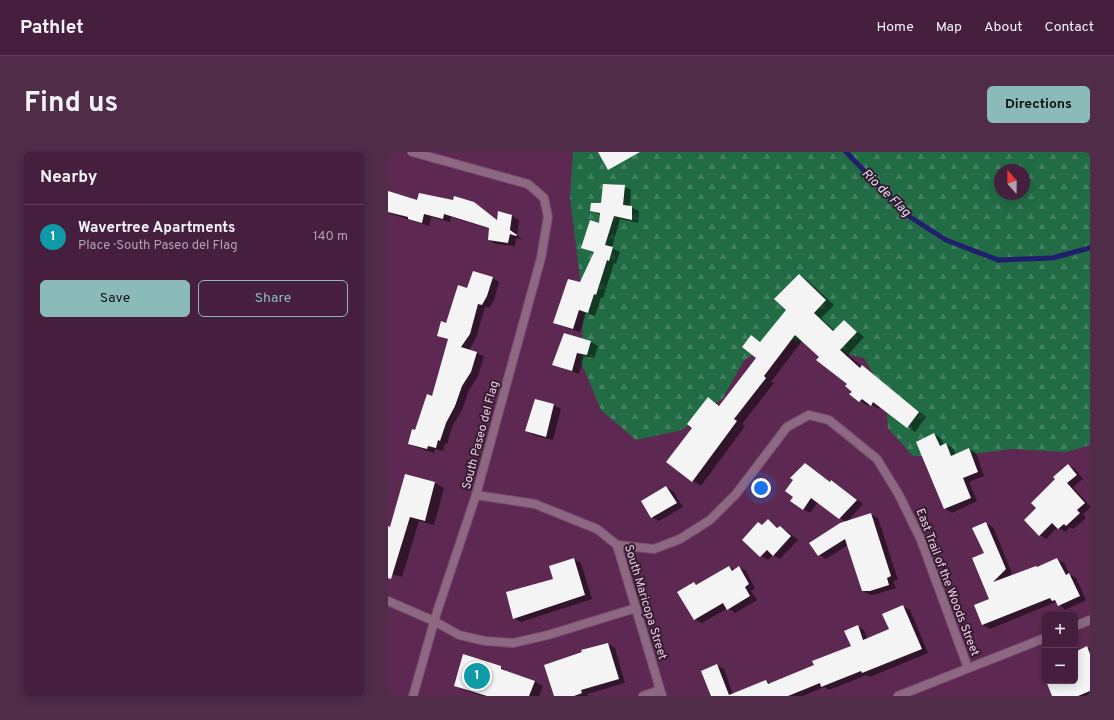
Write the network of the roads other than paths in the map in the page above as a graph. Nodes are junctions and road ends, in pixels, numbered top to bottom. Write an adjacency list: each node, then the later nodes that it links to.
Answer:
1 (412, 152): 2 (street, South Paseo del Flag)
2 (476, 494): 3 (street, South Maricopa Street); 7 (street, South Paseo del Flag)
3 (617, 545): 5 (street, South Maricopa Street); 10 (street, East Trail of the Woods Street)
4 (388, 601): 7 (street)
5 (636, 608): 7 (street); 11 (street, South Maricopa Street)
6 (1090, 620): 8 (street)
7 (434, 621): 12 (street, South Paseo del Flag)
8 (1078, 625)
9 (1042, 639): 10 (street)
10 (968, 668): 14 (street)
11 (661, 693): 13 (street)
12 (413, 696)
13 (643, 696)
14 (898, 696)

